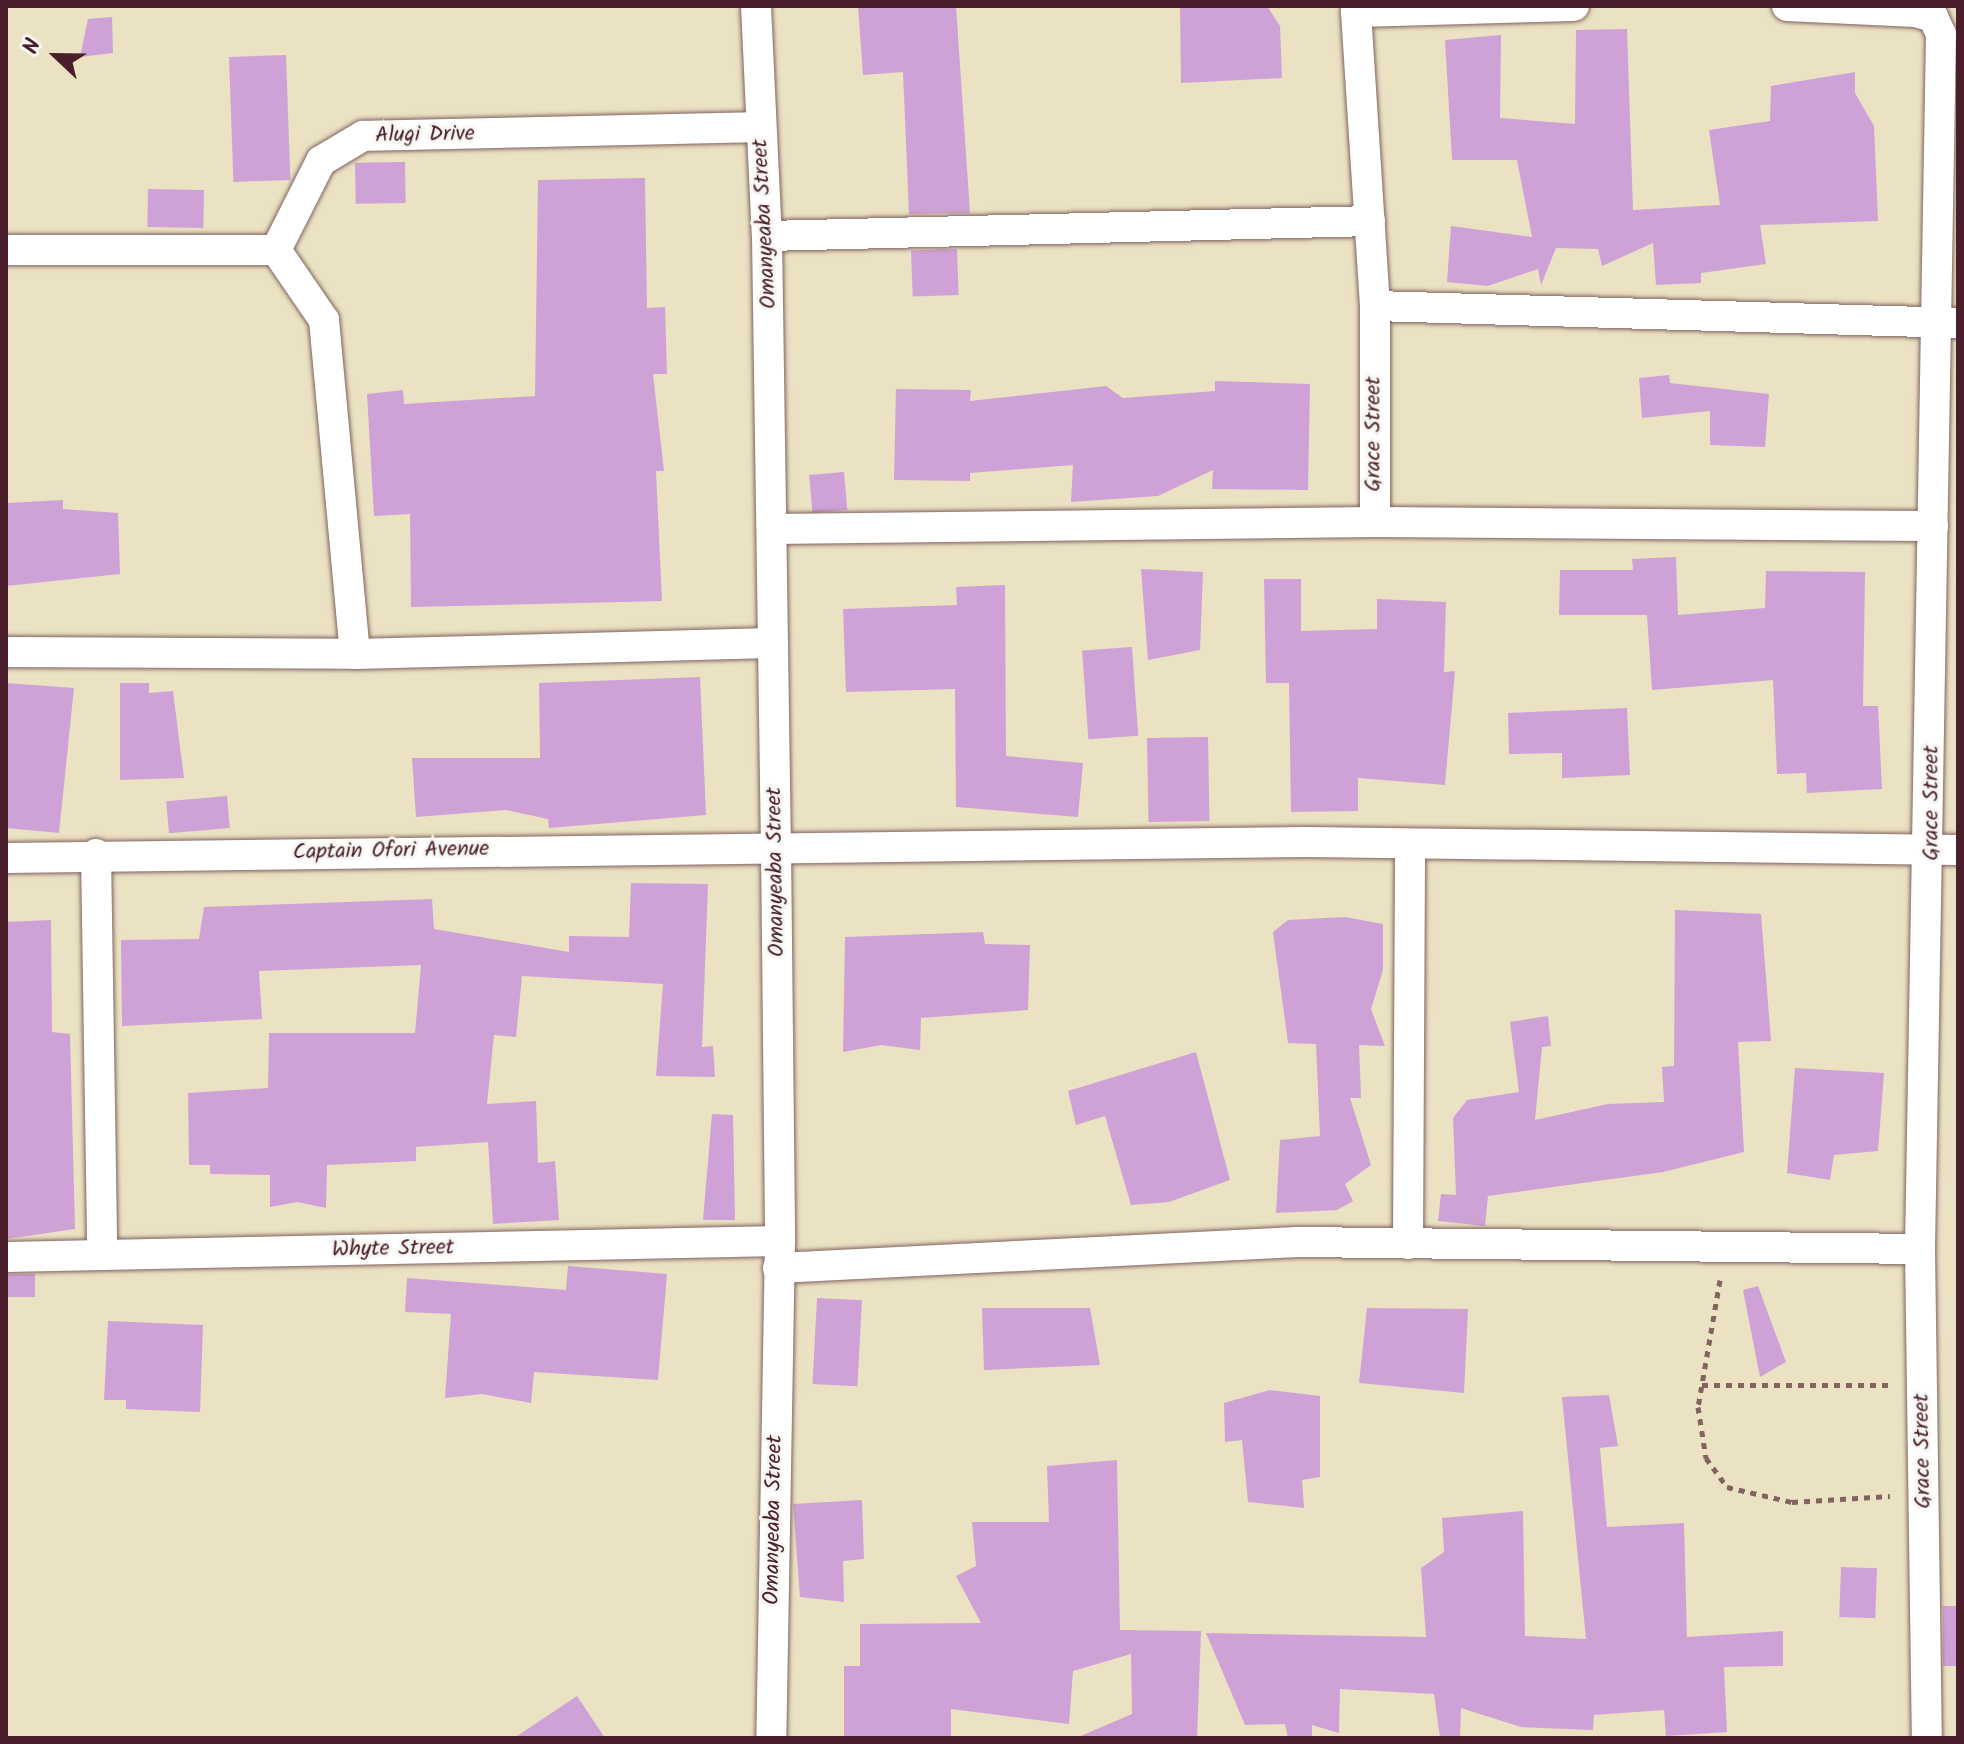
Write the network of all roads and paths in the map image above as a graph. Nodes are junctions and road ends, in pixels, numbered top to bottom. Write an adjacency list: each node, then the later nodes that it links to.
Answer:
1 (756, 6): 6 (street, Omanyeaba Street)
2 (1574, 6): 4 (street, Grace Street)
3 (1787, 6): 5 (street, Grace Street)
4 (1356, 9): 7 (street, Grace Street)
5 (1899, 9): 12 (street, Grace Street)
6 (760, 127): 8 (street, Omanyeaba Street); 10 (street, Alugi Drive)
7 (1370, 221): 8 (street); 11 (street, Grace Street)
8 (767, 236): 15 (street, Omanyeaba Street)
9 (6, 250): 10 (street)
10 (276, 250): 18 (street)
11 (1375, 306): 12 (street); 13 (street, Grace Street)
12 (1947, 322): 14 (street, Grace Street)
13 (1375, 522): 14 (street); 15 (street, Grace Street)
14 (1933, 526): 21 (street, Grace Street)
15 (773, 529): 16 (street, Omanyeaba Street)
16 (771, 643): 18 (street); 20 (street, Omanyeaba Street)
17 (6, 652): 18 (street)
18 (355, 654)
19 (1410, 846): 20 (street, Captain Ofori Avenue); 21 (street, Captain Ofori Avenue); 24 (street)
20 (776, 847): 22 (street, Captain Ofori Avenue); 27 (street, Omanyeaba Street)
21 (1945, 850): 26 (street, Grace Street)
22 (96, 854): 23 (street, Captain Ofori Avenue); 28 (street)
23 (6, 858)
24 (1408, 1244): 25 (street, Whyte Street); 27 (street, Whyte Street)
25 (1717, 1247): 26 (street, Whyte Street); 30 (path)
26 (1920, 1249): 31 (street, Grace Street)
27 (779, 1254): 28 (street, Whyte Street); 33 (street, Omanyeaba Street)
28 (102, 1255): 29 (street, Whyte Street)
29 (6, 1257)
30 (1702, 1385): 31 (path); 32 (path)
31 (1922, 1385): 32 (street, Grace Street)
32 (1923, 1495): 34 (street, Grace Street)
33 (771, 1738)
34 (1927, 1738)

